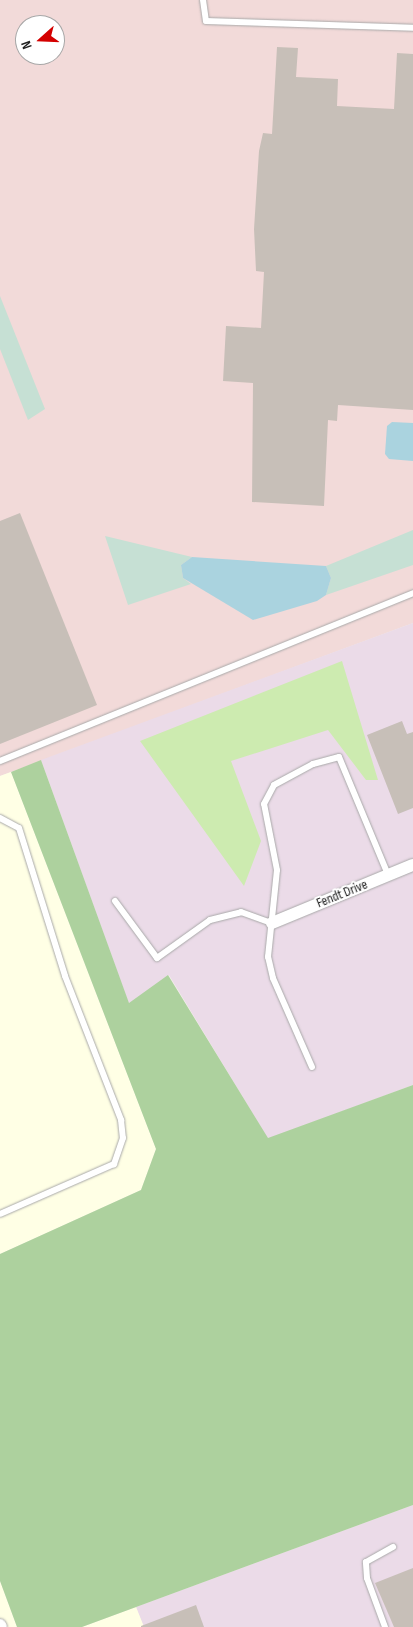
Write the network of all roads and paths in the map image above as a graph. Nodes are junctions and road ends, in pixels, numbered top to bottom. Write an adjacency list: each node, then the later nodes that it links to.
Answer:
1 (203, 0): 2 (lane)
2 (413, 28)
3 (413, 593): 4 (lane)
4 (0, 761)
5 (0, 818): 11 (lane)
6 (413, 866): 7 (street, Fendt Drive)
7 (388, 876): 9 (street, Fendt Drive); 9 (lane)
8 (115, 901): 9 (lane)
9 (272, 923): 10 (lane)
10 (312, 1067)
11 (0, 1214)
12 (393, 1547): 13 (lane)
13 (386, 1627)

